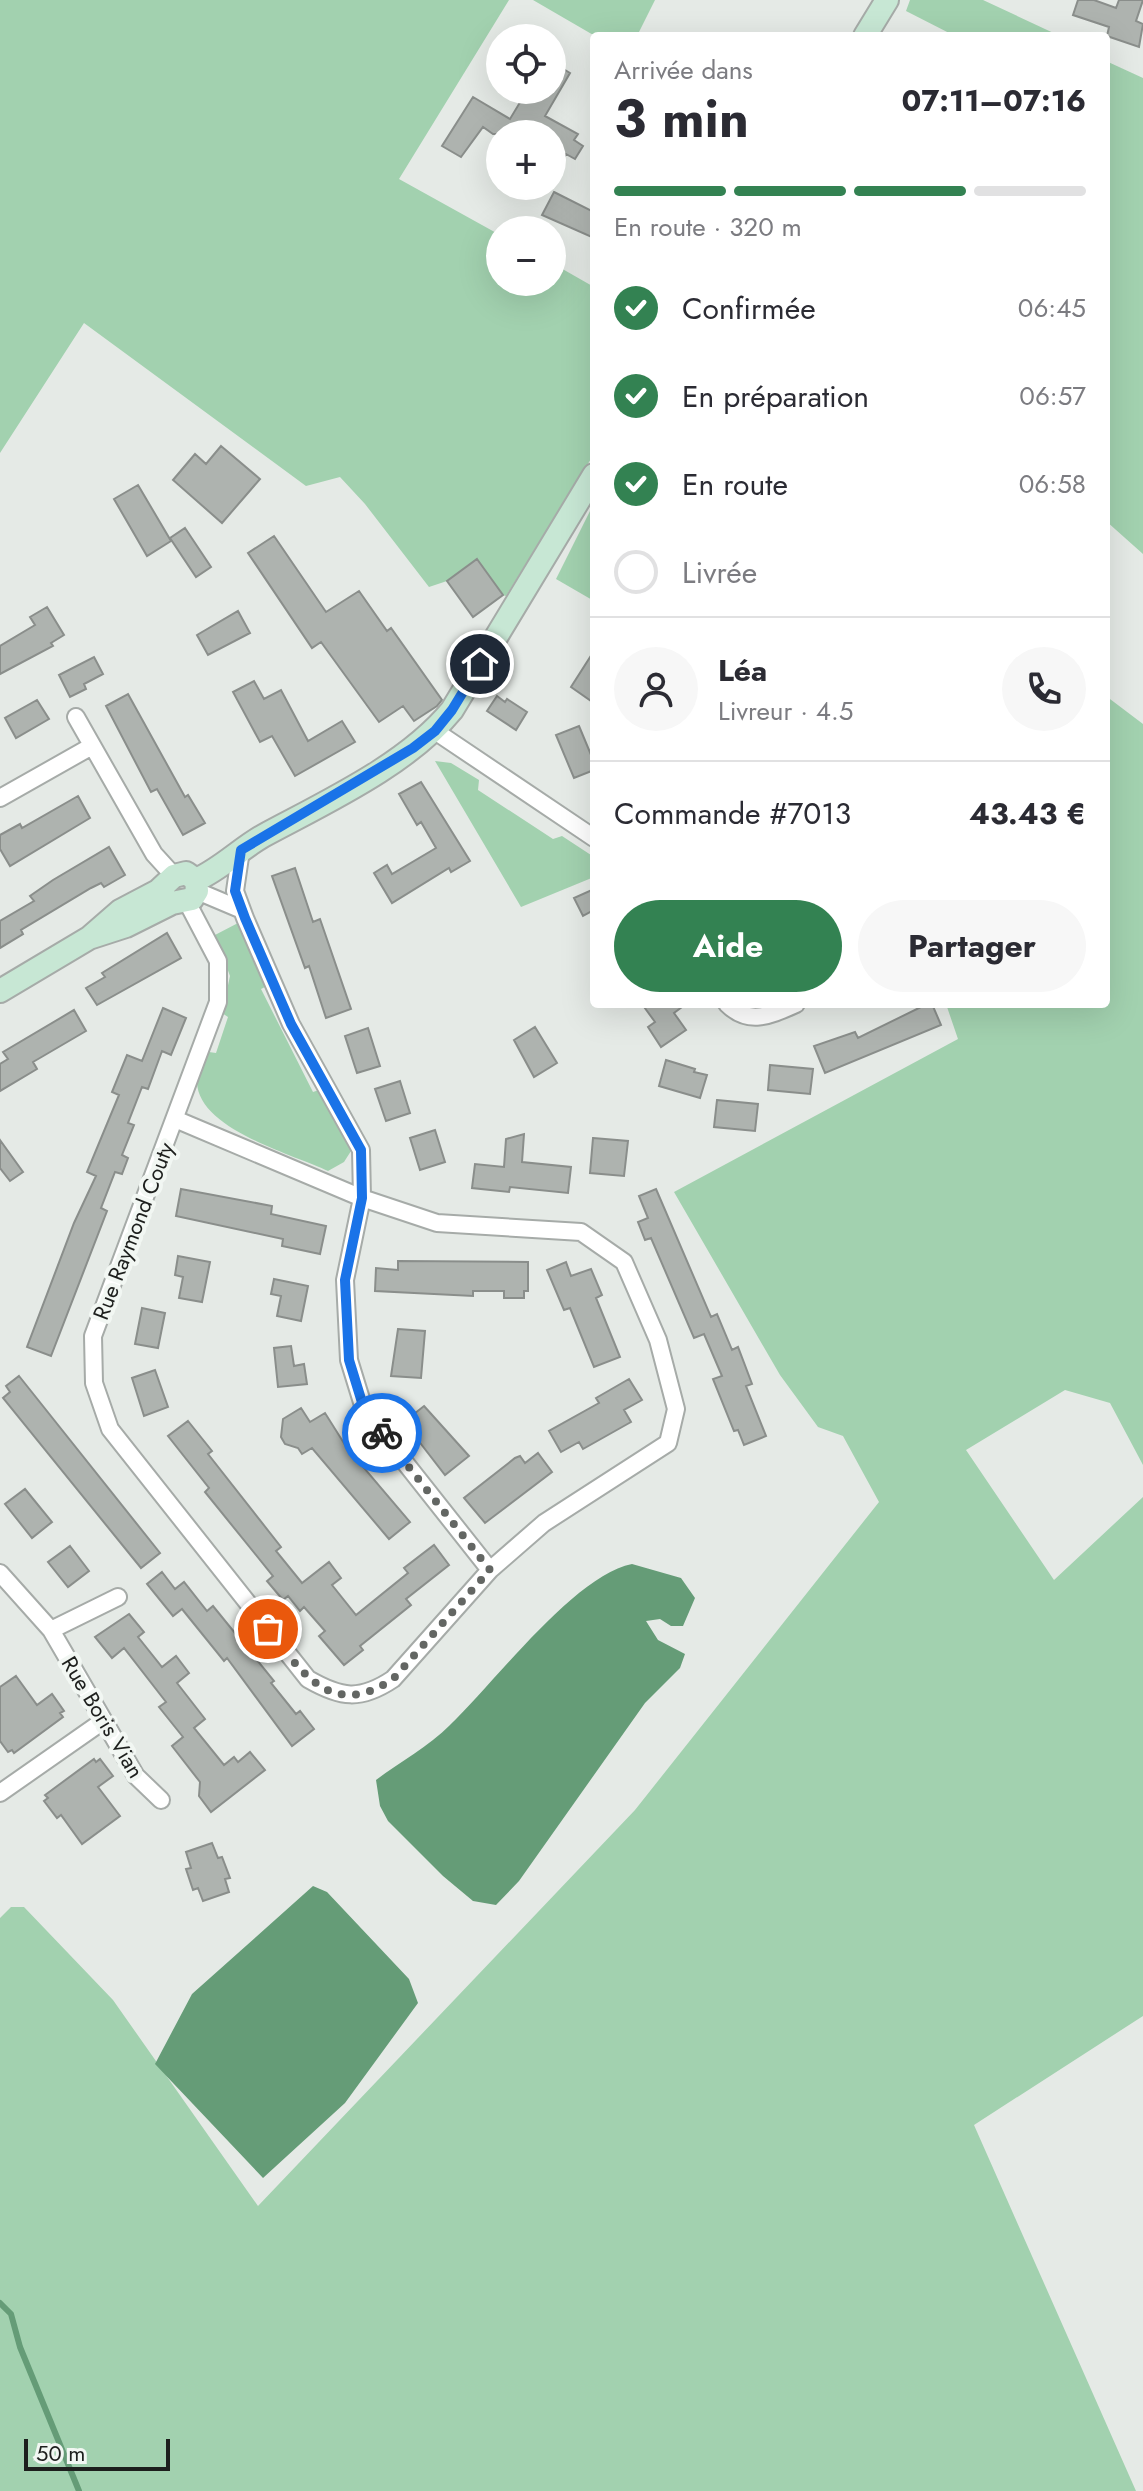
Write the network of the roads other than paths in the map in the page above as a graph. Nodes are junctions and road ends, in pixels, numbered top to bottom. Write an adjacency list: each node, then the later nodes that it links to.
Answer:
1 (887, 0): 2 (main road)
2 (867, 32)
3 (590, 482): 5 (main road)
4 (76, 717): 6 (street, Rue Raymond Couty)
5 (435, 731): 8 (street); 9 (main road)
6 (92, 746): 7 (street); 10 (street, Rue Raymond Couty)
7 (0, 798)
8 (590, 835)
9 (241, 850): 10 (main road); 11 (street)
10 (184, 889): 11 (street); 12 (main road); 15 (street, Rue Raymond Couty)
11 (242, 910): 16 (street)
12 (0, 991)
13 (731, 1008): 14 (street)
14 (786, 1008)
15 (175, 1119): 16 (street, Rue Raymond Couty); 17 (street, Rue Raymond Couty)
16 (362, 1198): 17 (street); 17 (street, Rue Raymond Couty)
17 (490, 1570)
18 (0, 1573): 20 (street, Rue Boris Vian)
19 (118, 1597): 20 (street, Rue Boris Vian)
20 (51, 1630): 21 (street, Rue Boris Vian)
21 (103, 1721): 22 (street); 23 (street, Rue Boris Vian)
22 (0, 1793)
23 (161, 1800)

